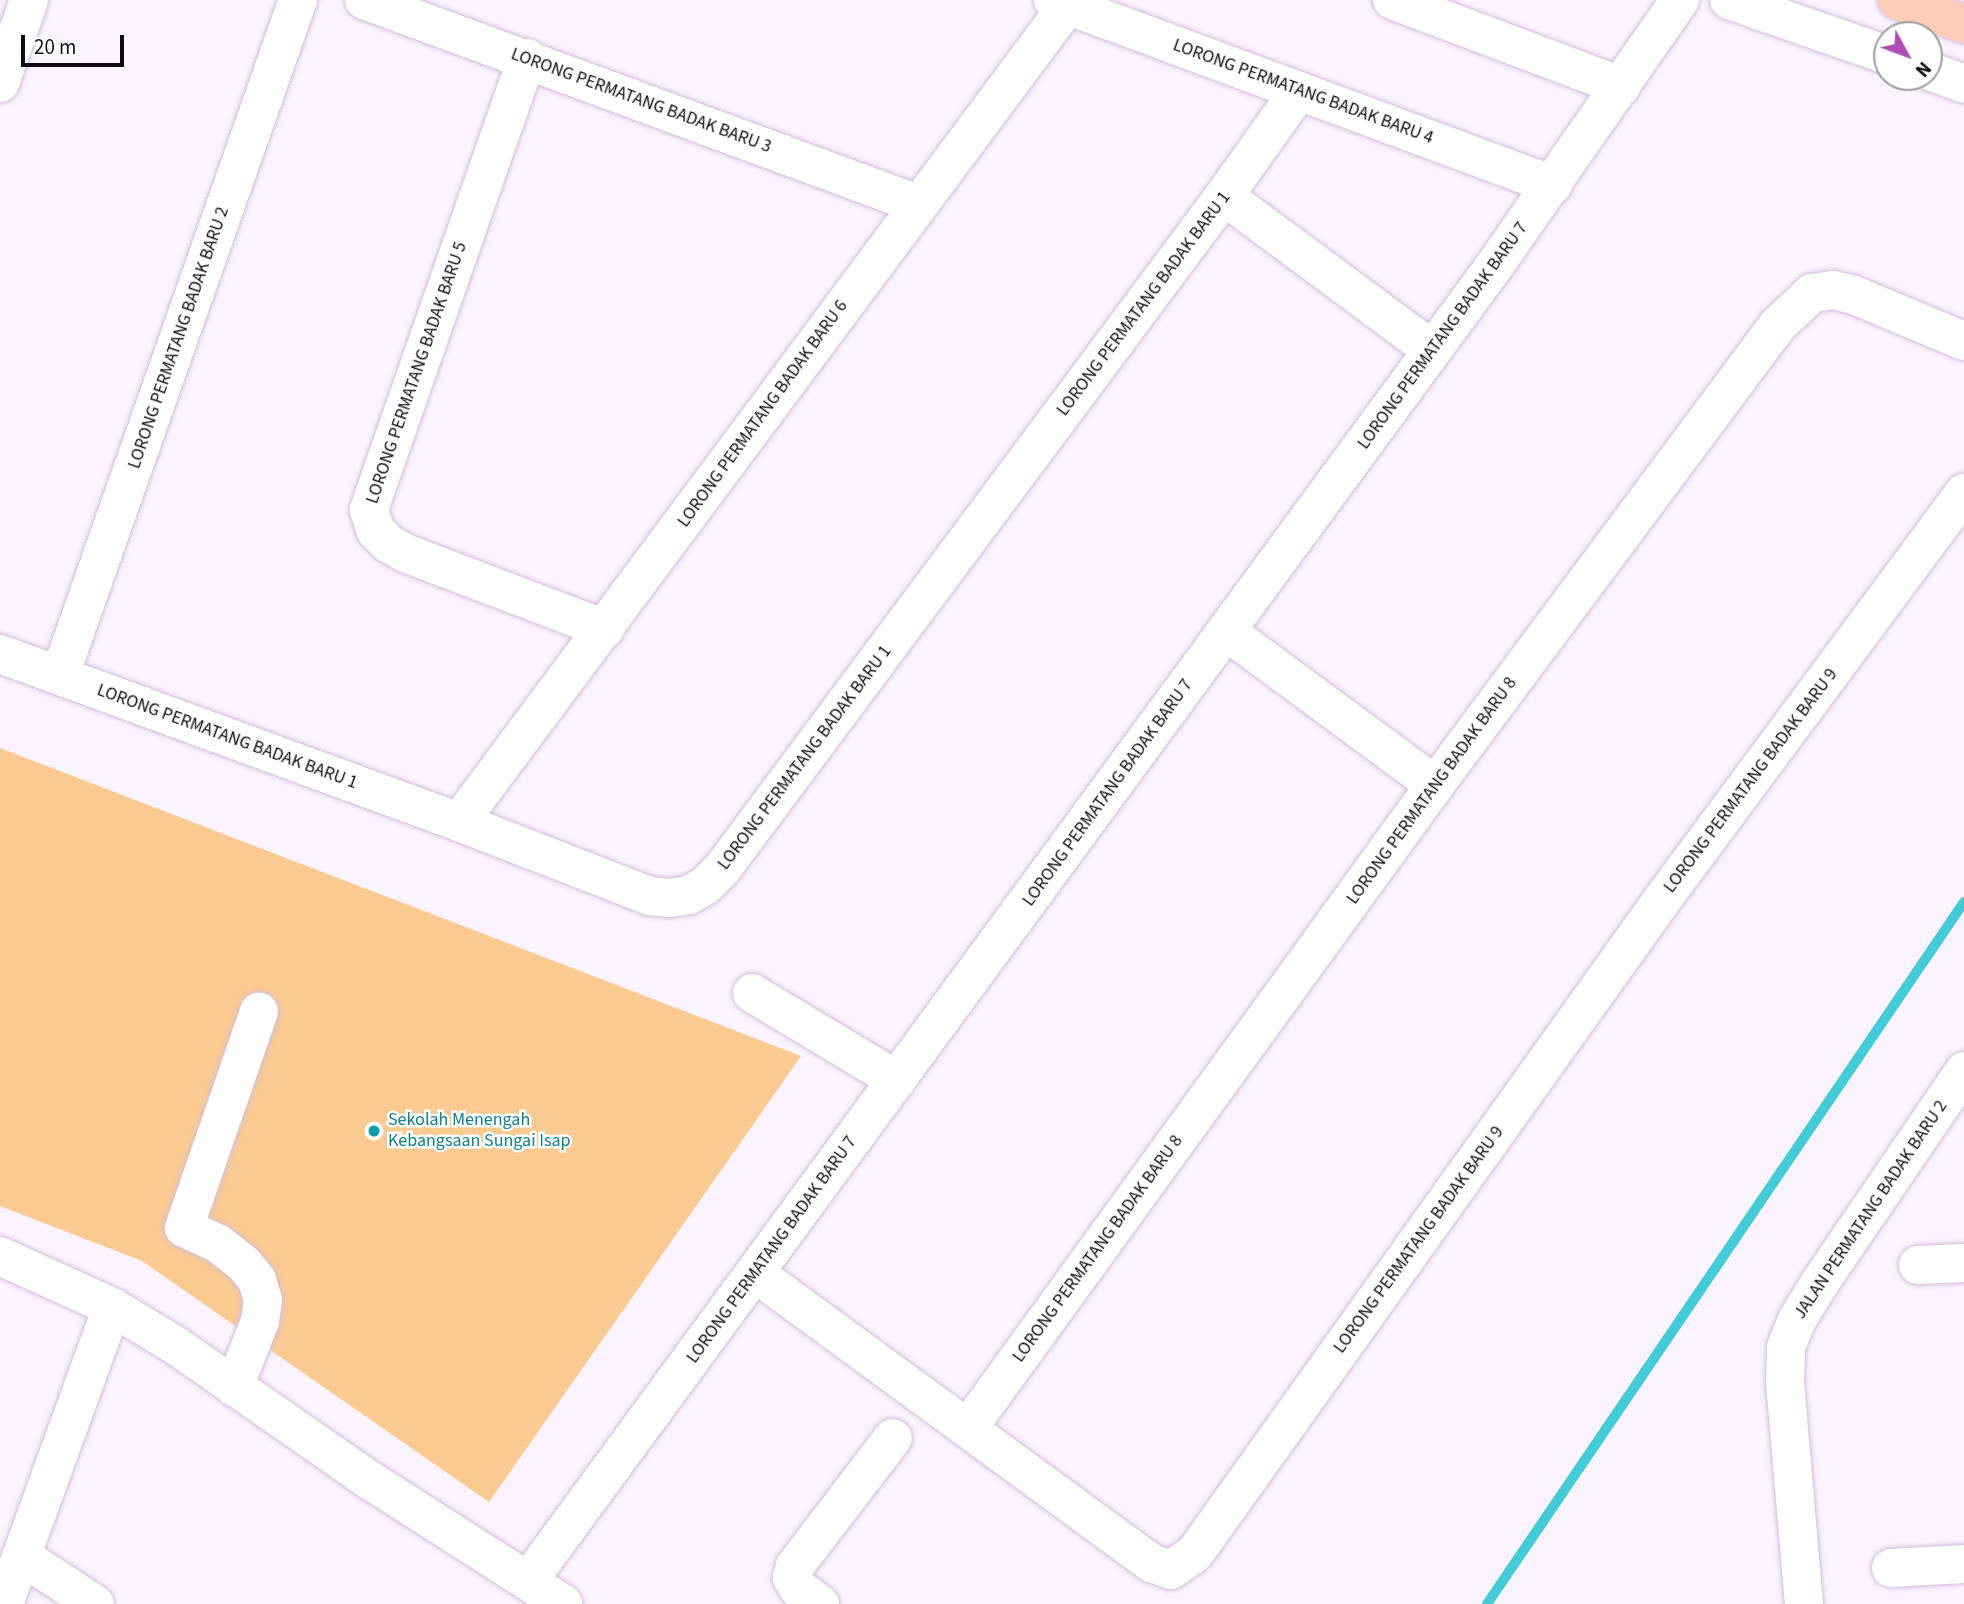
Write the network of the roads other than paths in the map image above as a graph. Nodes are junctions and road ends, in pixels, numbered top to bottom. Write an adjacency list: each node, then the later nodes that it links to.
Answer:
1 (29, 0): 13 (street)
2 (298, 0): 26 (street, LORONG PERMATANG BADAK BARU 2)
3 (364, 0): 11 (street, LORONG PERMATANG BADAK BARU 3)
4 (1392, 0): 15 (street)
5 (1680, 0): 15 (street, LORONG PERMATANG BADAK BARU 7)
6 (1730, 0): 10 (street)
7 (1897, 0): 9 (main road)
8 (1060, 3): 16 (street, LORONG PERMATANG BADAK BARU 4); 19 (street, LORONG PERMATANG BADAK BARU 6)
9 (1964, 23)
10 (1873, 50)
11 (527, 58): 19 (street, LORONG PERMATANG BADAK BARU 3); 23 (street, LORONG PERMATANG BADAK BARU 5)
12 (1943, 76): 14 (street)
13 (0, 83)
14 (1964, 84)
15 (1621, 86): 17 (street, LORONG PERMATANG BADAK BARU 7)
16 (1299, 91): 17 (street, LORONG PERMATANG BADAK BARU 4); 18 (street, LORONG PERMATANG BADAK BARU 1)
17 (1553, 185): 21 (street, LORONG PERMATANG BADAK BARU 7)
18 (1224, 196): 21 (street); 28 (street, LORONG PERMATANG BADAK BARU 1)
19 (918, 204): 23 (street, LORONG PERMATANG BADAK BARU 6)
20 (1964, 341): 27 (street, LORONG PERMATANG BADAK BARU 8)
21 (1432, 350): 24 (street, LORONG PERMATANG BADAK BARU 7)
22 (1964, 493): 39 (street, LORONG PERMATANG BADAK BARU 9)
23 (605, 629): 28 (street, LORONG PERMATANG BADAK BARU 6)
24 (1226, 631): 27 (street); 32 (street, LORONG PERMATANG BADAK BARU 7)
25 (0, 654): 26 (street, LORONG PERMATANG BADAK BARU 1)
26 (60, 675): 28 (street, LORONG PERMATANG BADAK BARU 1)
27 (1435, 785): 39 (street, LORONG PERMATANG BADAK BARU 8)
28 (459, 822)
29 (752, 993): 32 (street)
30 (259, 1012): 38 (street)
31 (1964, 1071): 49 (street, JALAN PERMATANG BADAK BARU 2)
32 (897, 1080): 36 (street, LORONG PERMATANG BADAK BARU 7)
33 (0, 1256): 37 (street)
34 (1964, 1263): 35 (street)
35 (1918, 1265)
36 (755, 1273): 39 (street, LORONG PERMATANG BADAK BARU 9); 44 (street, LORONG PERMATANG BADAK BARU 7)
37 (112, 1307): 38 (street); 41 (street)
38 (234, 1387): 44 (street)
39 (968, 1428)
40 (893, 1438): 48 (street)
41 (21, 1556): 45 (street); 46 (street)
42 (1964, 1564): 43 (street)
43 (1891, 1568)
44 (528, 1581): 47 (street)
45 (4, 1604)
46 (95, 1604)
47 (563, 1604)
48 (820, 1604)
49 (1804, 1604)

